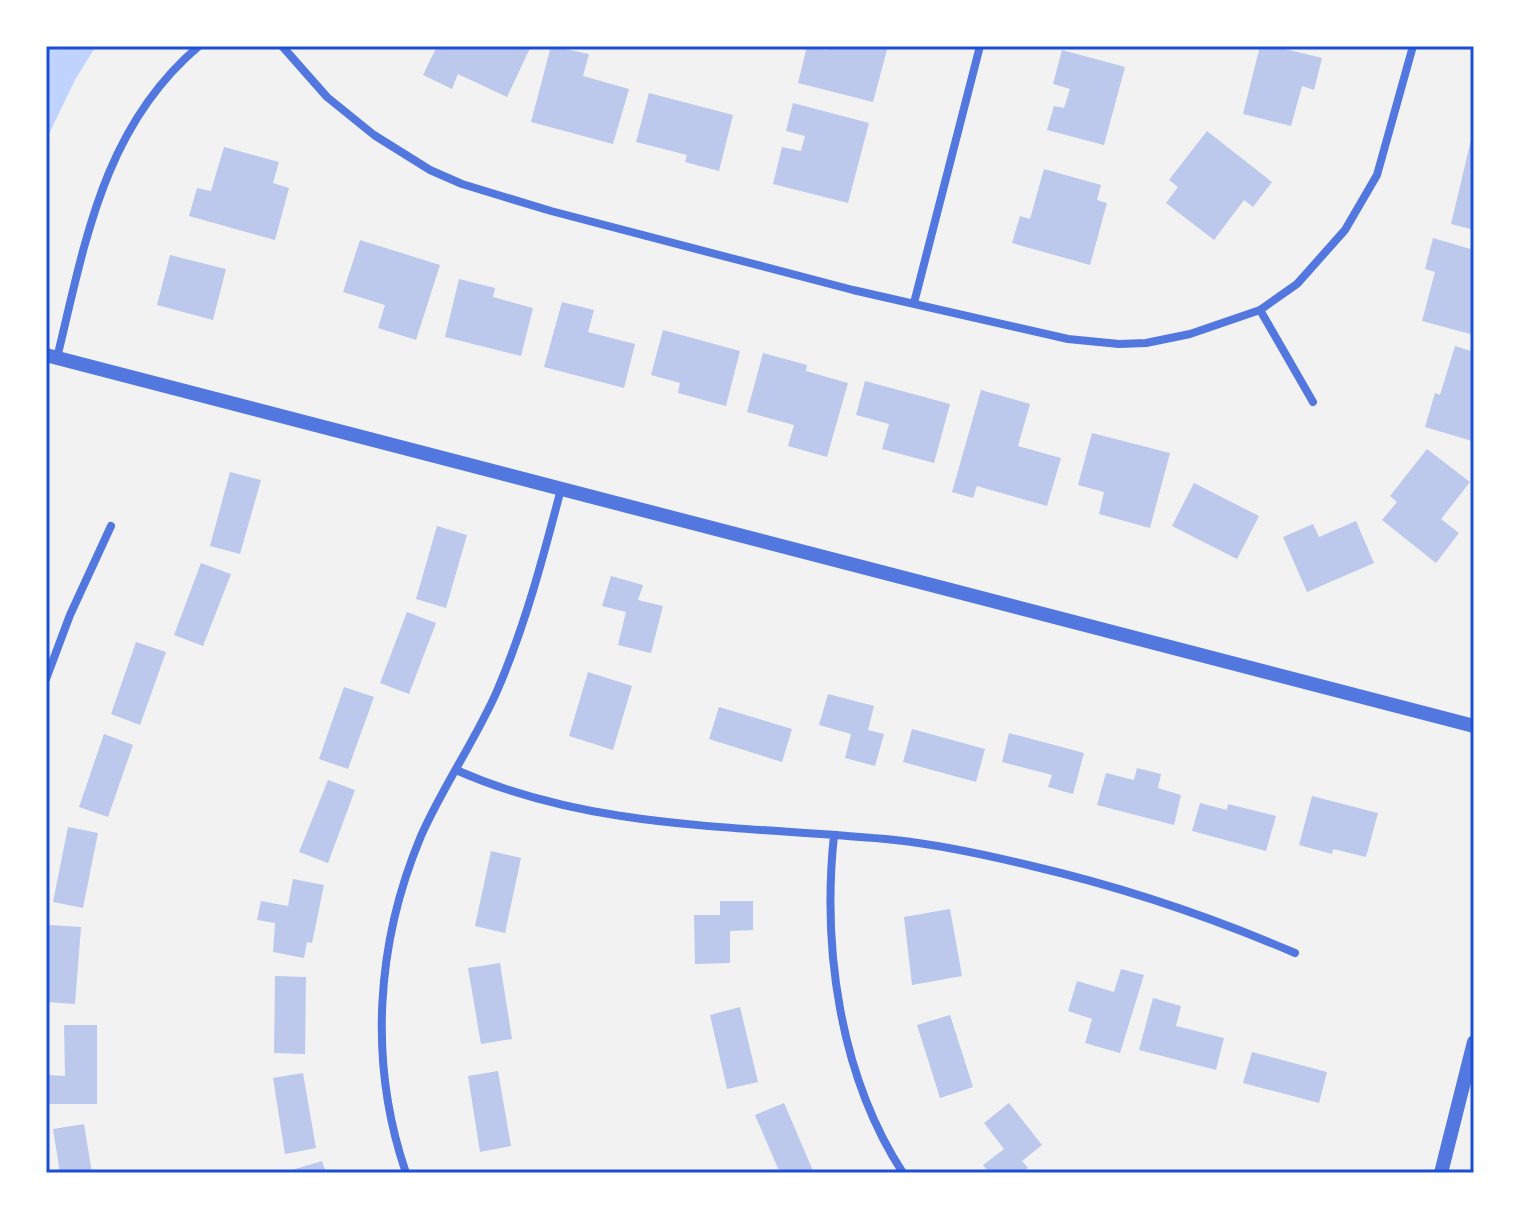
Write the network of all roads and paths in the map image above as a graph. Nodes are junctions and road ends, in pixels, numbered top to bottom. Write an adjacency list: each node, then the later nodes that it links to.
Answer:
1 (199, 46): 7 (street)
2 (282, 46): 5 (street)
3 (980, 46): 5 (street)
4 (1413, 46): 6 (street)
5 (914, 303): 6 (street)
6 (1260, 310): 8 (street)
7 (51, 357): 9 (street)
8 (1313, 402)
9 (561, 489): 12 (street); 13 (street)
10 (111, 526): 11 (street)
11 (46, 679)
12 (1474, 726)
13 (456, 770): 14 (street); 17 (street)
14 (834, 835): 15 (street); 18 (street)
15 (1295, 953)
16 (1474, 1042): 19 (street)
17 (406, 1173)
18 (903, 1173)
19 (1441, 1173)

